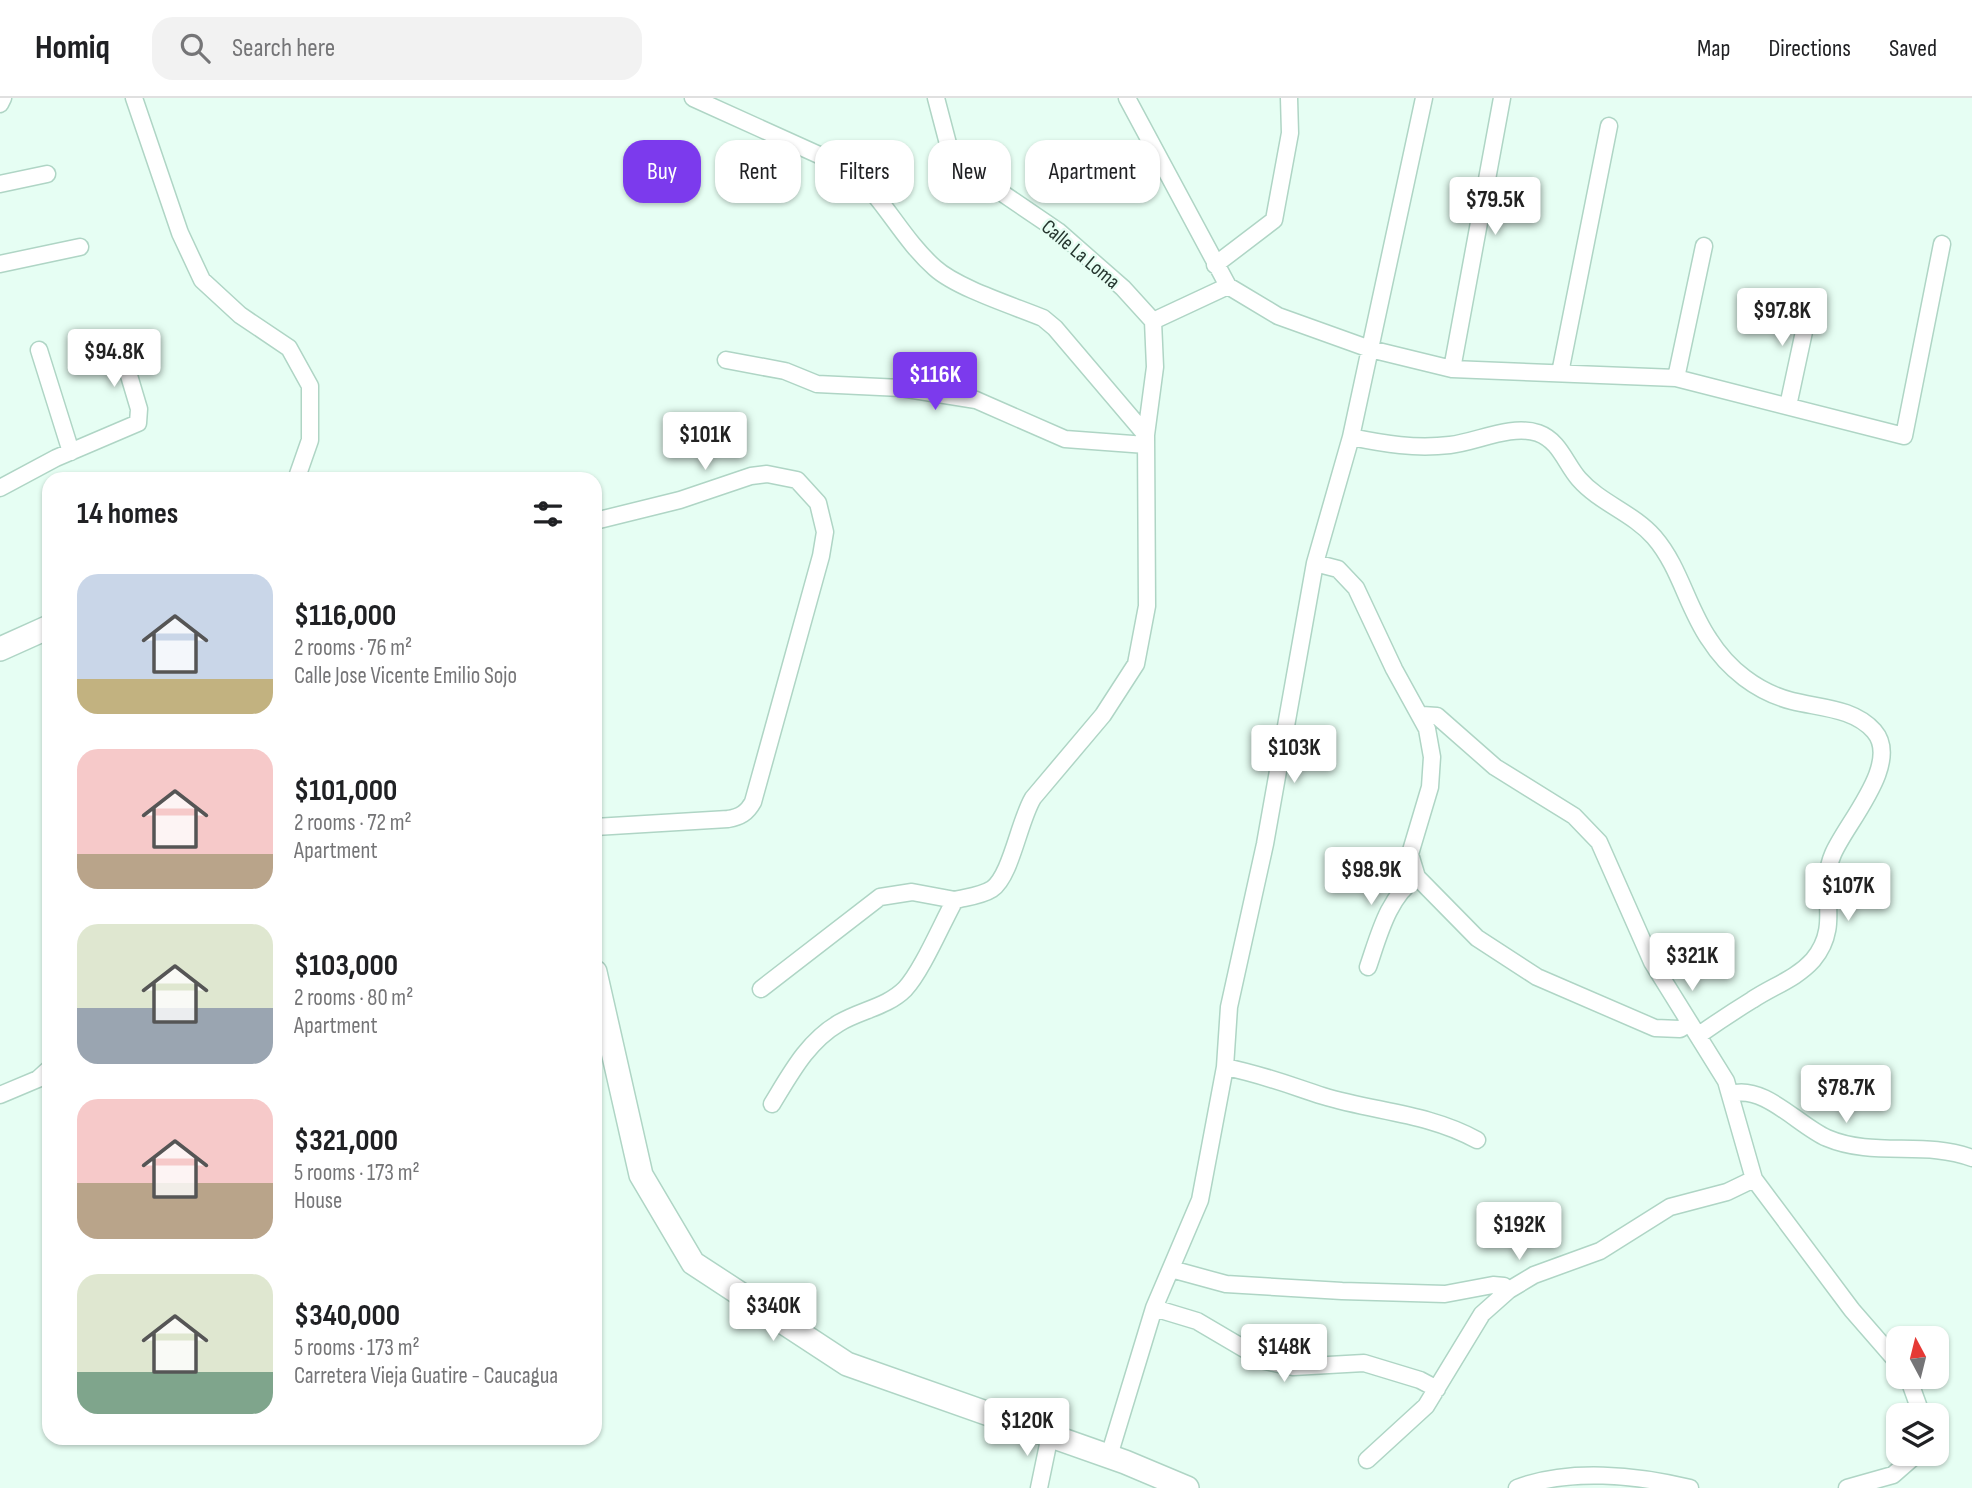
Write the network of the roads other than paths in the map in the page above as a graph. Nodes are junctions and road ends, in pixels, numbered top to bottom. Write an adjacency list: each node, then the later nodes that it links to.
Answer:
1 (3, 98): 9 (street)
2 (134, 98): 32 (street)
3 (693, 98): 30 (street)
4 (936, 98): 20 (street, Calle La Loma)
5 (1126, 98): 17 (street)
6 (1289, 98): 17 (street)
7 (1423, 98): 21 (street)
8 (1502, 98): 25 (street)
9 (0, 104)
10 (1609, 126): 26 (street)
11 (47, 174): 12 (street)
12 (0, 184)
13 (1942, 244): 28 (street)
14 (1704, 246): 27 (street)
15 (80, 247): 16 (street)
16 (0, 264)
17 (1215, 265): 18 (street)
18 (1228, 286): 20 (street); 21 (street)
19 (1811, 299): 28 (street)
20 (1153, 321): 30 (street)
21 (1370, 349): 25 (street); 29 (street)
22 (39, 350): 31 (street)
23 (122, 352): 31 (street)
24 (726, 360): 30 (street)
25 (1452, 369): 26 (street)
26 (1560, 373): 27 (street)
27 (1676, 378): 28 (street)
28 (1788, 406)
29 (1350, 437): 35 (street); 45 (street)
30 (1146, 440): 41 (street)
31 (71, 452): 33 (street)
32 (299, 472)
33 (0, 488)
34 (602, 519): 39 (street)
35 (1315, 563): 38 (street); 46 (street)
36 (42, 630): 37 (main road)
37 (0, 649)
38 (1422, 716): 40 (street); 45 (street)
39 (602, 827)
40 (1417, 877): 42 (street); 45 (street)
41 (955, 900): 43 (street); 50 (street)
42 (1368, 967)
43 (761, 989)
44 (602, 1002): 59 (main road)
45 (1694, 1029): 48 (street)
46 (1226, 1067): 51 (street); 54 (street)
47 (42, 1075): 49 (street)
48 (1731, 1094): 52 (street); 53 (street)
49 (0, 1096)
50 (772, 1104)
51 (1477, 1140)
52 (1972, 1158)
53 (1754, 1179): 55 (street); 57 (street)
54 (1171, 1269): 55 (street); 56 (street)
55 (1509, 1290): 58 (street)
56 (1154, 1308): 58 (street); 60 (street)
57 (1886, 1349)
58 (1437, 1390): 61 (street)
59 (1050, 1435): 60 (main road); 63 (street)
60 (1109, 1456): 64 (main road)
61 (1367, 1460)
62 (1903, 1466): 67 (street)
63 (1039, 1488)
64 (1187, 1488)
65 (1517, 1488): 66 (street)
66 (1690, 1488)
67 (1847, 1488)

